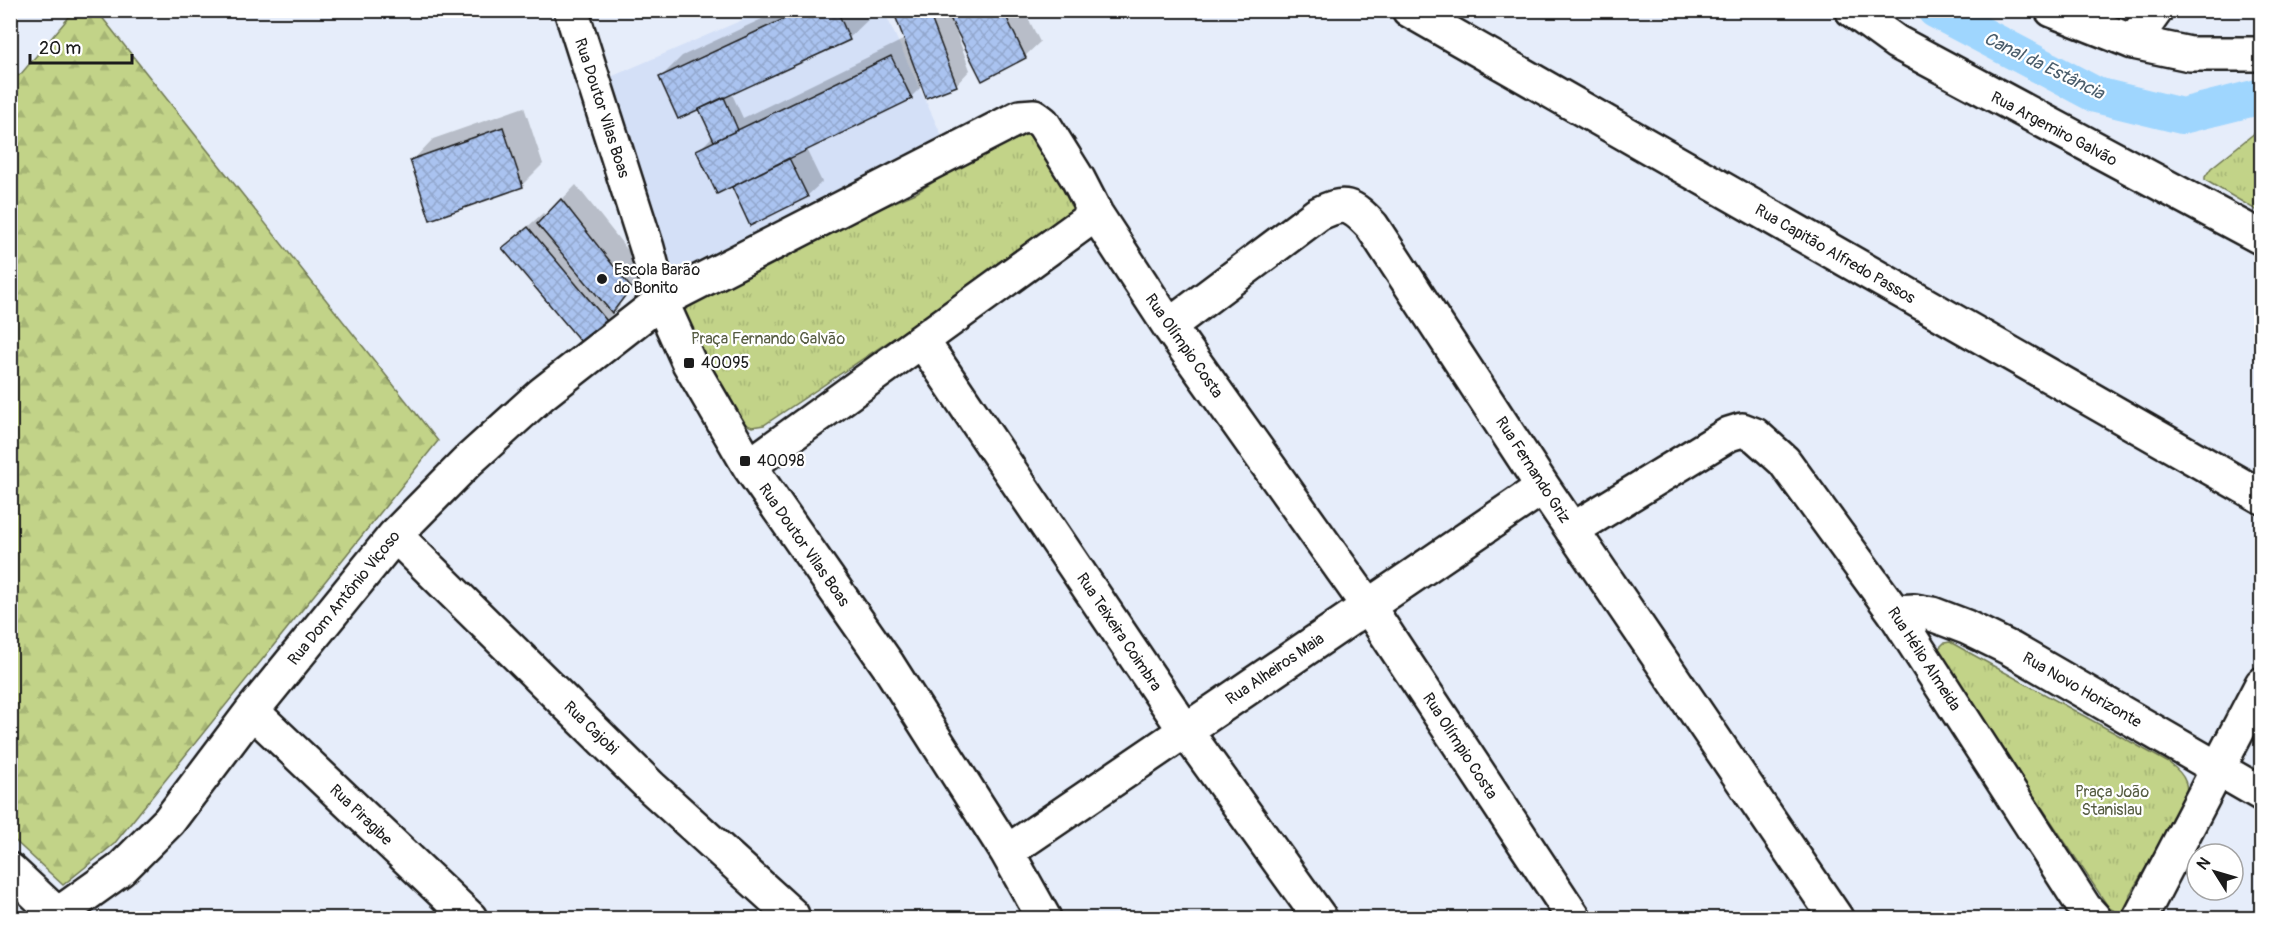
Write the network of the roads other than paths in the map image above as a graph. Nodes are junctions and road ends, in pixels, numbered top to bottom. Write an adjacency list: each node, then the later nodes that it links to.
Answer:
1 (571, 10): 10 (street, Rua Doutor Vilas Boas)
2 (1409, 10): 15 (street, Rua Capitão Alfredo Passos)
3 (2052, 10): 6 (street)
4 (2156, 10): 6 (street)
5 (1861, 12): 9 (street, Rua Argemiro Galvão)
6 (2133, 42): 7 (street)
7 (2262, 54)
8 (1096, 214): 10 (street, Rua Olímpio Costa); 11 (street, Rua Olímpio Costa); 12 (street)
9 (2262, 238)
10 (661, 301): 13 (street, Rua Doutor Vilas Boas); 17 (street, Rua Dom Antônio Viçoso)
11 (1169, 326): 14 (street, Rua Fernando Griz); 18 (street, Rua Olímpio Costa)
12 (923, 342): 13 (street); 22 (street, Rua Teixeira Coimbra)
13 (749, 466): 25 (street, Rua Doutor Vilas Boas)
14 (1543, 487): 16 (street, Rua Fernando Griz); 18 (street, Rua Alheiros Maia)
15 (2262, 497)
16 (1572, 530): 19 (street, Rua Hélio Almeida); 33 (street, Rua Fernando Griz)
17 (395, 535): 21 (street, Rua Dom Antônio Viçoso); 27 (street, Rua Cajobi)
18 (1368, 606): 22 (street, Rua Alheiros Maia); 32 (street, Rua Olímpio Costa)
19 (1894, 612): 23 (street, Rua Novo Horizonte); 34 (street, Rua Hélio Almeida)
20 (2262, 684): 23 (street)
21 (252, 711): 28 (street, Rua Dom Antônio Viçoso); 29 (street, Rua Piragibe)
22 (1185, 730): 25 (street, Rua Alheiros Maia); 31 (street, Rua Teixeira Coimbra)
23 (2216, 769): 24 (street, Rua Novo Horizonte); 35 (street)
24 (2262, 794)
25 (1007, 852): 30 (street, Rua Doutor Vilas Boas)
26 (10, 870): 28 (street)
27 (792, 915)
28 (56, 917)
29 (470, 918)
30 (1044, 918)
31 (1320, 918)
32 (1574, 918)
33 (1836, 918)
34 (2094, 918)
35 (2140, 918)

